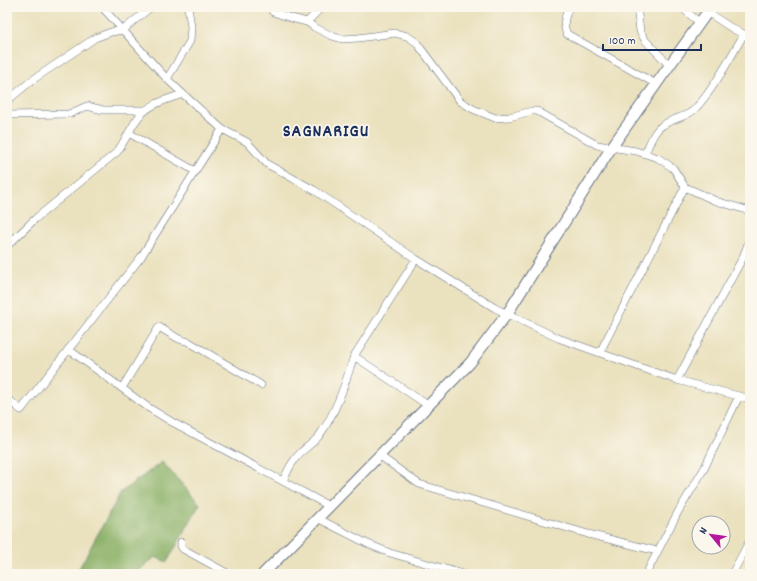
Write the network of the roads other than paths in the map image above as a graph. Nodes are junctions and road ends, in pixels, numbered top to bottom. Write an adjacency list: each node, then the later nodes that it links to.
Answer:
1 (102, 7): 12 (street)
2 (151, 7): 12 (street)
3 (188, 7): 15 (street)
4 (270, 7): 10 (street)
5 (322, 7): 10 (street)
6 (569, 7): 16 (street)
7 (637, 7): 14 (street)
8 (681, 7): 11 (street)
9 (709, 10): 11 (street); 13 (street)
10 (307, 22): 23 (street)
11 (700, 23): 14 (street)
12 (123, 30): 15 (street); 18 (street)
13 (747, 36): 24 (street)
14 (669, 65): 16 (street)
15 (167, 79): 17 (street)
16 (656, 84): 23 (street)
17 (183, 94): 19 (street); 21 (street)
18 (7, 101)
19 (145, 110): 20 (street); 22 (street)
20 (7, 115)
21 (222, 129): 25 (street); 30 (street)
22 (129, 133): 25 (street); 29 (street)
23 (611, 148): 24 (street); 31 (street)
24 (645, 153): 26 (street)
25 (195, 171): 32 (street)
26 (685, 186): 27 (street); 33 (street)
27 (750, 211)
28 (750, 239): 35 (street)
29 (7, 246)
30 (416, 259): 31 (street); 34 (street)
31 (507, 314): 33 (street); 41 (street)
32 (68, 349): 37 (street); 39 (street)
33 (600, 352): 35 (street)
34 (354, 356): 41 (street); 43 (street)
35 (677, 380): 38 (street)
36 (261, 385): 37 (street)
37 (122, 388): 43 (street)
38 (739, 396): 40 (street); 48 (street)
39 (7, 398)
40 (750, 399)
41 (429, 406): 42 (street)
42 (380, 456): 44 (street); 48 (street)
43 (283, 481): 44 (street)
44 (329, 506): 45 (street)
45 (317, 518): 50 (street); 51 (street)
46 (750, 540): 53 (street)
47 (180, 542): 49 (street)
48 (657, 551): 52 (street)
49 (229, 574)
50 (263, 574)
51 (463, 574)
52 (646, 574)
53 (732, 574)

